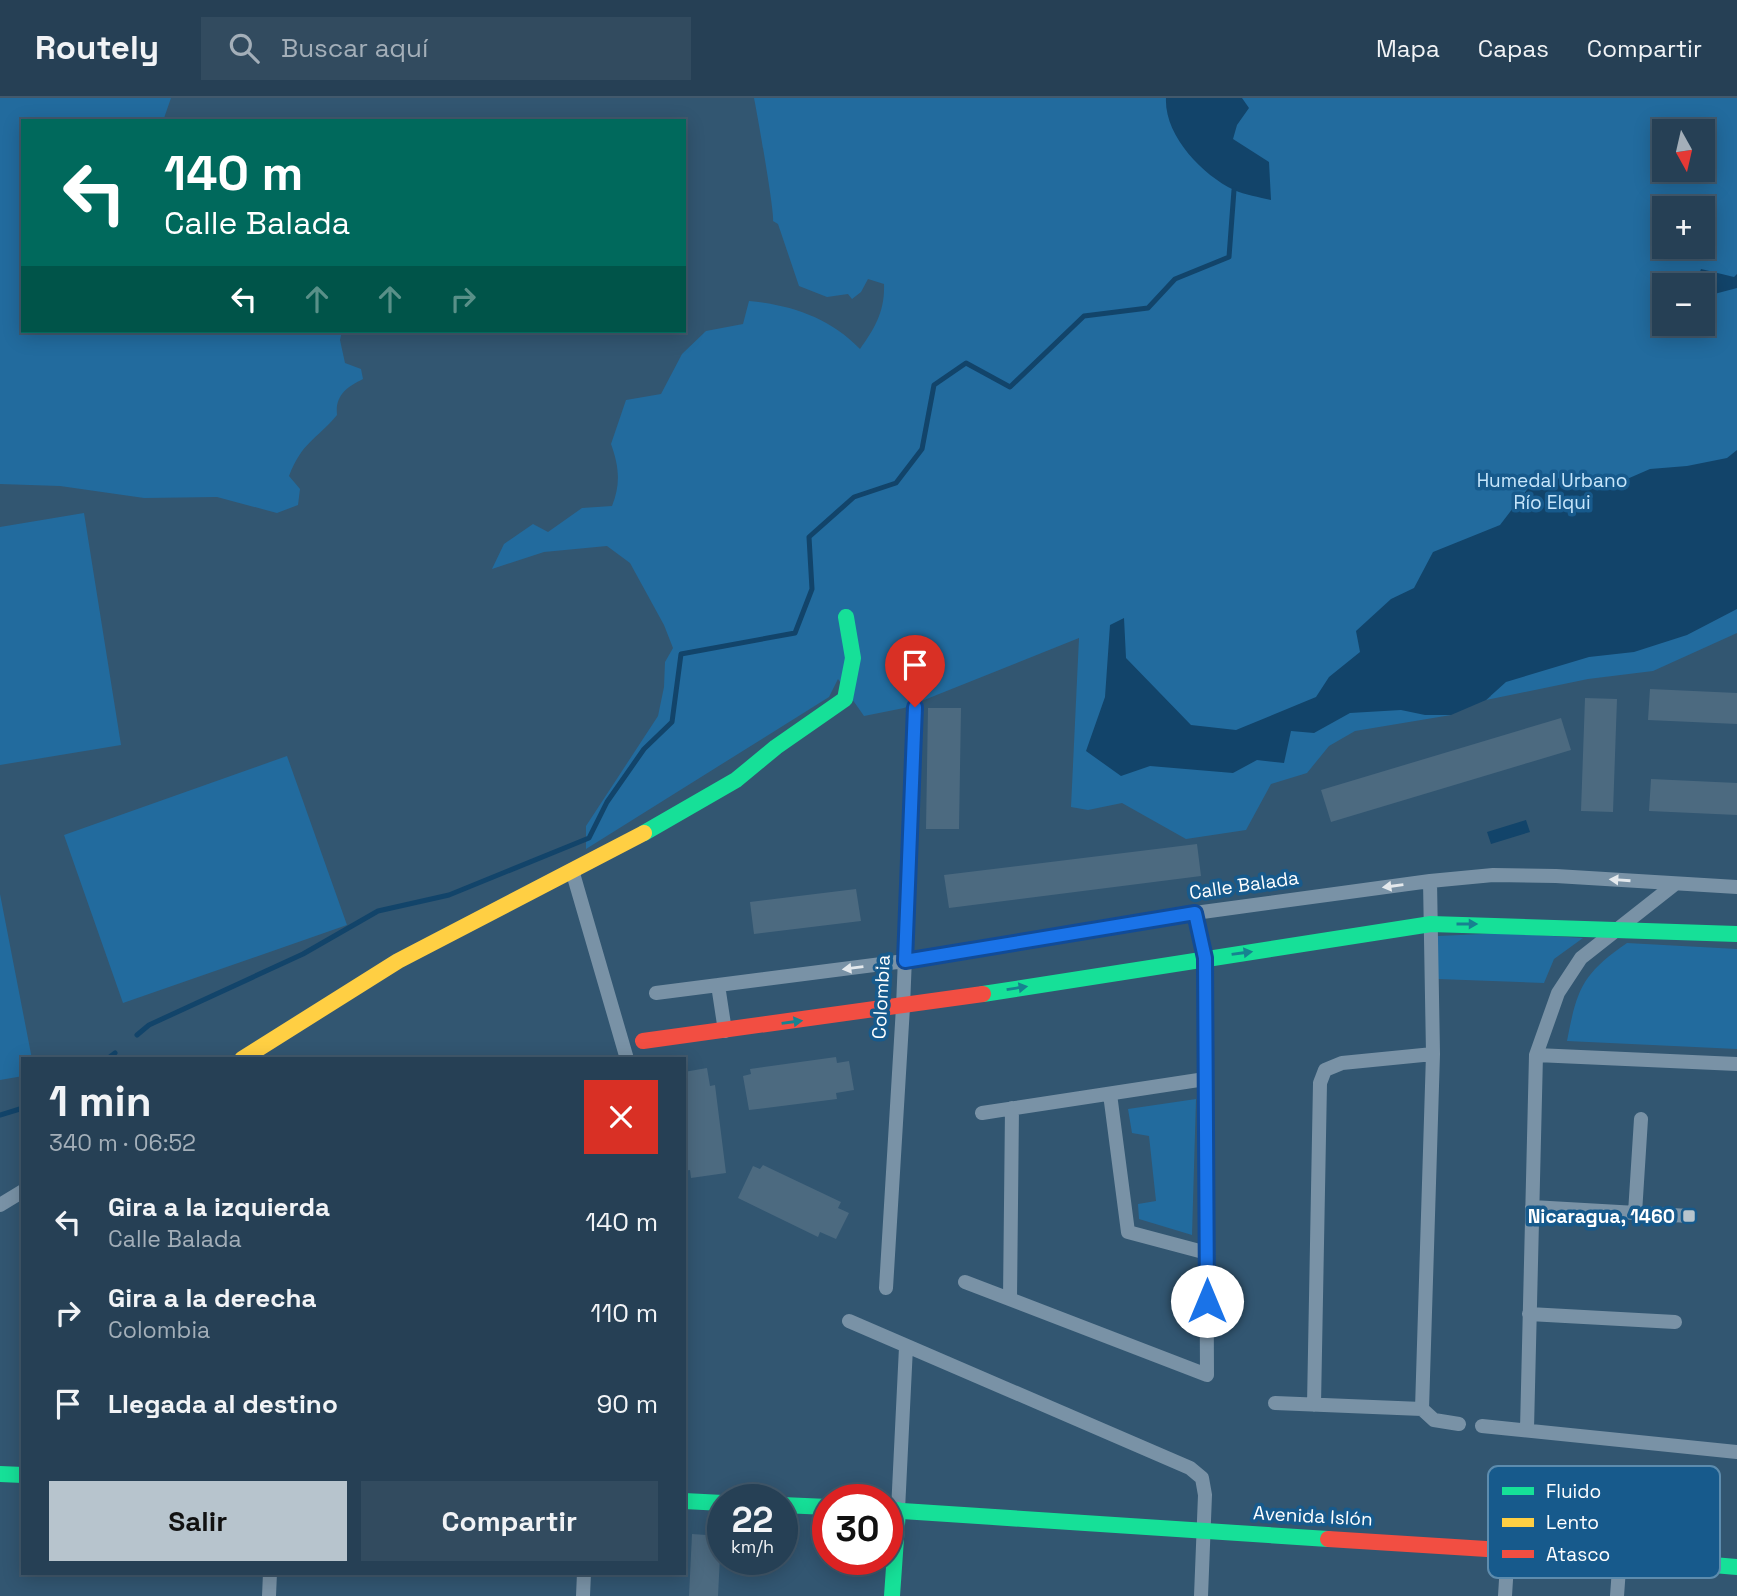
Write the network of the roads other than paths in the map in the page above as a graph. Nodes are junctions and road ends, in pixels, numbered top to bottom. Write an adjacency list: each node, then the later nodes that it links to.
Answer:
1 (846, 617): 3 (street)
2 (915, 707): 12 (street, Colombia)
3 (572, 870): 20 (street); 21 (street)
4 (1430, 881): 5 (street, Calle Balada, one-way to 4); 7 (street, Calle Balada, one-way to 7); 8 (street)
5 (1675, 884): 6 (street, Calle Balada); 9 (street)
6 (1737, 887)
7 (1195, 913): 11 (street); 12 (street, Calle Balada)
8 (1432, 924): 9 (street, one-way to 9); 11 (street, one-way to 8); 18 (street)
9 (1620, 928): 10 (street); 19 (street)
10 (1737, 934)
11 (1205, 958): 15 (street, one-way to 11); 23 (street)
12 (905, 961): 13 (street, Calle Balada, one-way to 13); 15 (street, Colombia)
13 (719, 985): 14 (street, Calle Balada); 16 (street)
14 (656, 993)
15 (903, 1006): 16 (street, one-way to 15); 35 (street, Colombia)
16 (725, 1031): 17 (street)
17 (643, 1041)
18 (1433, 1054): 42 (street); 43 (street)
19 (1536, 1055): 22 (street); 30 (street)
20 (245, 1057)
21 (626, 1057)
22 (1737, 1064)
23 (1205, 1079): 24 (street); 33 (street)
24 (1110, 1094): 25 (street); 33 (street)
25 (1012, 1108): 26 (street); 36 (street)
26 (982, 1113)
27 (1641, 1119): 31 (street)
28 (21, 1192): 29 (street)
29 (0, 1205)
30 (1532, 1207): 31 (street); 37 (street)
31 (1635, 1213): 32 (street)
32 (1689, 1216)
33 (1207, 1253): 36 (street)
34 (965, 1282): 36 (street)
35 (886, 1288)
36 (1010, 1299)
37 (1529, 1314): 39 (street); 46 (street)
38 (849, 1321): 40 (street)
39 (1675, 1322)
40 (906, 1347): 50 (street); 54 (street)
41 (1275, 1403): 42 (street)
42 (1314, 1405): 43 (street)
43 (1422, 1409): 44 (street)
44 (1459, 1423)
45 (1482, 1426): 46 (street)
46 (1527, 1429): 47 (street)
47 (1737, 1452)
48 (0, 1474): 49 (street)
49 (21, 1475)
50 (895, 1484)
51 (686, 1501): 52 (street)
52 (707, 1502)
53 (903, 1511): 54 (street, Avenida Islón)
54 (1204, 1532): 55 (street, Avenida Islón); 64 (street)
55 (1488, 1547)
56 (270, 1575): 61 (street)
57 (584, 1575): 62 (street)
58 (892, 1575): 63 (street)
59 (1506, 1578): 65 (street)
60 (1618, 1578): 66 (street)
61 (269, 1596)
62 (583, 1596)
63 (892, 1596)
64 (1201, 1596)
65 (1505, 1596)
66 (1617, 1596)

